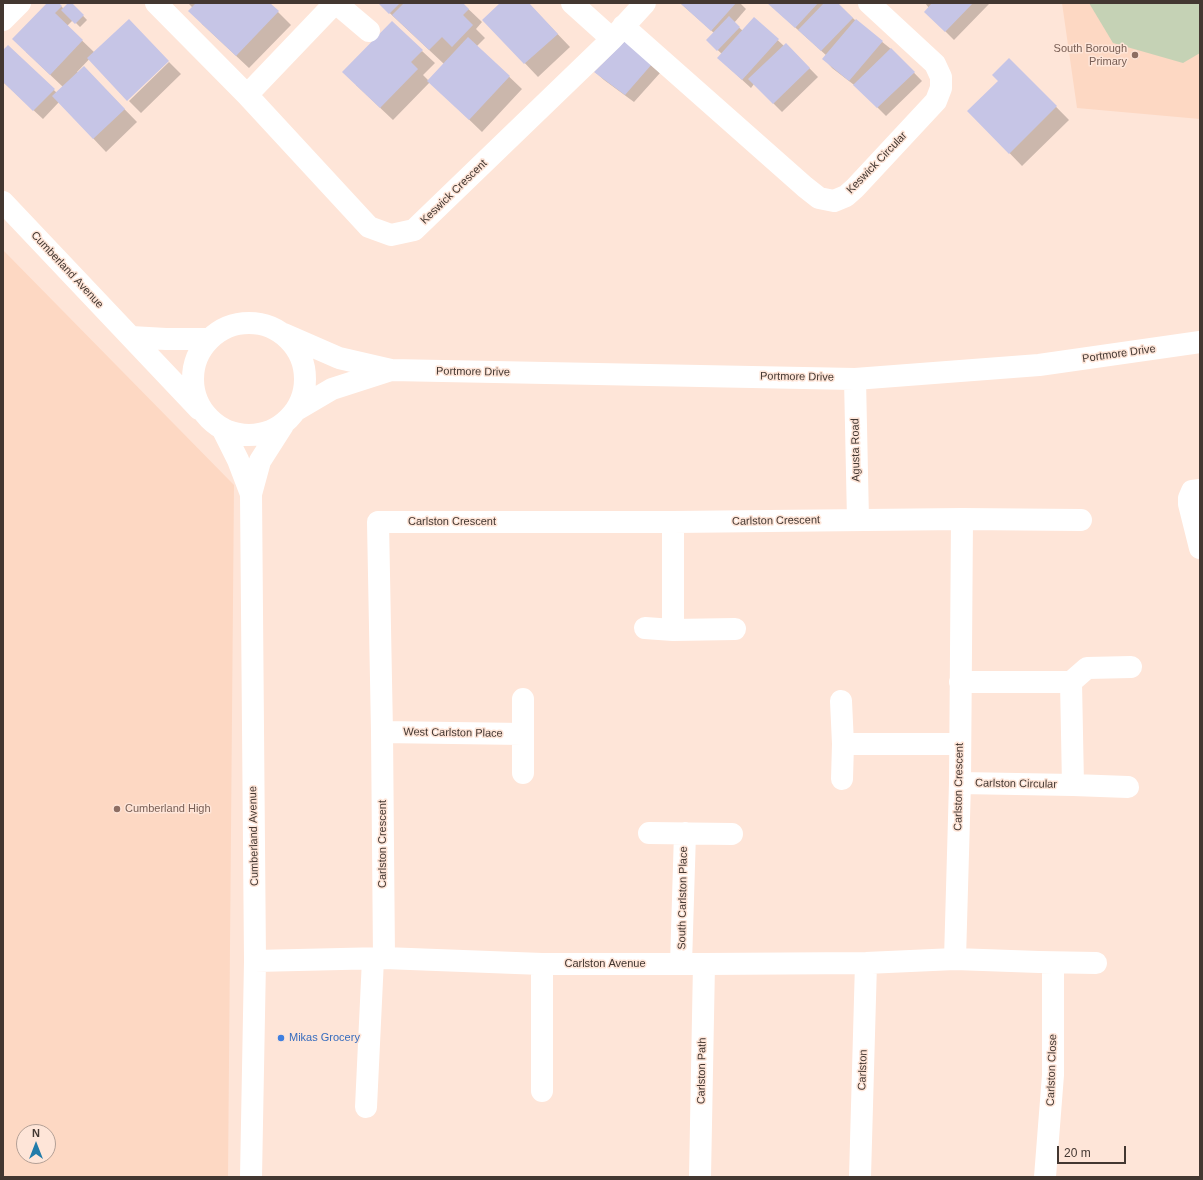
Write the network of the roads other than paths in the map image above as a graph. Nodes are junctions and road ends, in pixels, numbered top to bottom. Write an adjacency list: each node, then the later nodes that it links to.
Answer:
1 (20, 3): 7 (street)
2 (156, 3): 10 (street, Keswick Crescent)
3 (335, 3): 8 (street); 10 (street)
4 (572, 3): 9 (street, Keswick Circular)
5 (645, 3): 9 (street, Keswick Crescent)
6 (869, 3): 9 (street, Keswick Circular)
7 (3, 20)
8 (369, 31)
9 (617, 32): 10 (street, Keswick Crescent)
10 (247, 95)
11 (3, 202): 13 (street, Cumberland Avenue)
12 (284, 334): 14 (street); 16 (street, Portmore Drive); 18 (street)
13 (131, 337): 14 (street); 19 (street, Cumberland Avenue)
14 (209, 339): 19 (street)
15 (1200, 342): 17 (street, Portmore Drive)
16 (391, 370): 17 (street, Portmore Drive); 18 (street, Portmore Drive)
17 (855, 378): 24 (street, Agusta Road)
18 (298, 409): 20 (street)
19 (214, 422): 20 (street); 22 (street, Cumberland Avenue)
20 (283, 425): 22 (street, Cumberland Avenue)
21 (1200, 490): 27 (street)
22 (251, 494): 50 (street, Cumberland Avenue)
23 (962, 519): 24 (street, Carlston Crescent); 25 (street, Carlston Crescent); 32 (street, Carlston Crescent)
24 (858, 520): 26 (street, Carlston Crescent)
25 (1081, 520)
26 (673, 522): 30 (street); 36 (street, Carlston Crescent)
27 (1200, 548)
28 (645, 628): 30 (street)
29 (735, 629): 30 (street)
30 (673, 630)
31 (1131, 667): 33 (street)
32 (960, 682): 33 (street); 39 (street, Carlston Crescent)
33 (1070, 682): 43 (street, Carlston Circular)
34 (523, 699): 37 (street)
35 (841, 701): 38 (street)
36 (382, 732): 37 (street, West Carlston Place); 48 (street, Carlston Crescent)
37 (523, 734): 40 (street)
38 (843, 744): 39 (street); 41 (street)
39 (960, 744): 42 (street, Carlston Crescent)
40 (523, 773)
41 (842, 779)
42 (960, 783): 43 (street, Carlston Circular); 49 (street, Carlston Crescent)
43 (1073, 785): 44 (street, Carlston Circular)
44 (1128, 787)
45 (649, 833): 46 (street, South Carlston Place)
46 (685, 833): 47 (street, South Carlston Place); 55 (street, South Carlston Place)
47 (732, 834)
48 (378, 958): 50 (street, Carlston Avenue); 54 (street, Carlston Avenue); 58 (street, Carlston Crescent)
49 (955, 959): 51 (street, Carlston Avenue); 52 (street, Carlston Avenue)
50 (255, 960): 59 (street, Cumberland Avenue)
51 (866, 963): 56 (street, Carlston Avenue); 61 (street, Carlston)
52 (1053, 963): 53 (street, Carlston Avenue); 62 (street, Carlston Close)
53 (1096, 963)
54 (542, 964): 55 (street, Carlston Avenue); 57 (street)
55 (682, 964): 56 (street, Carlston Avenue)
56 (704, 964): 60 (street, Carlston Path)
57 (542, 1091)
58 (366, 1107)
59 (251, 1177)
60 (700, 1177)
61 (860, 1177)
62 (1045, 1177)

